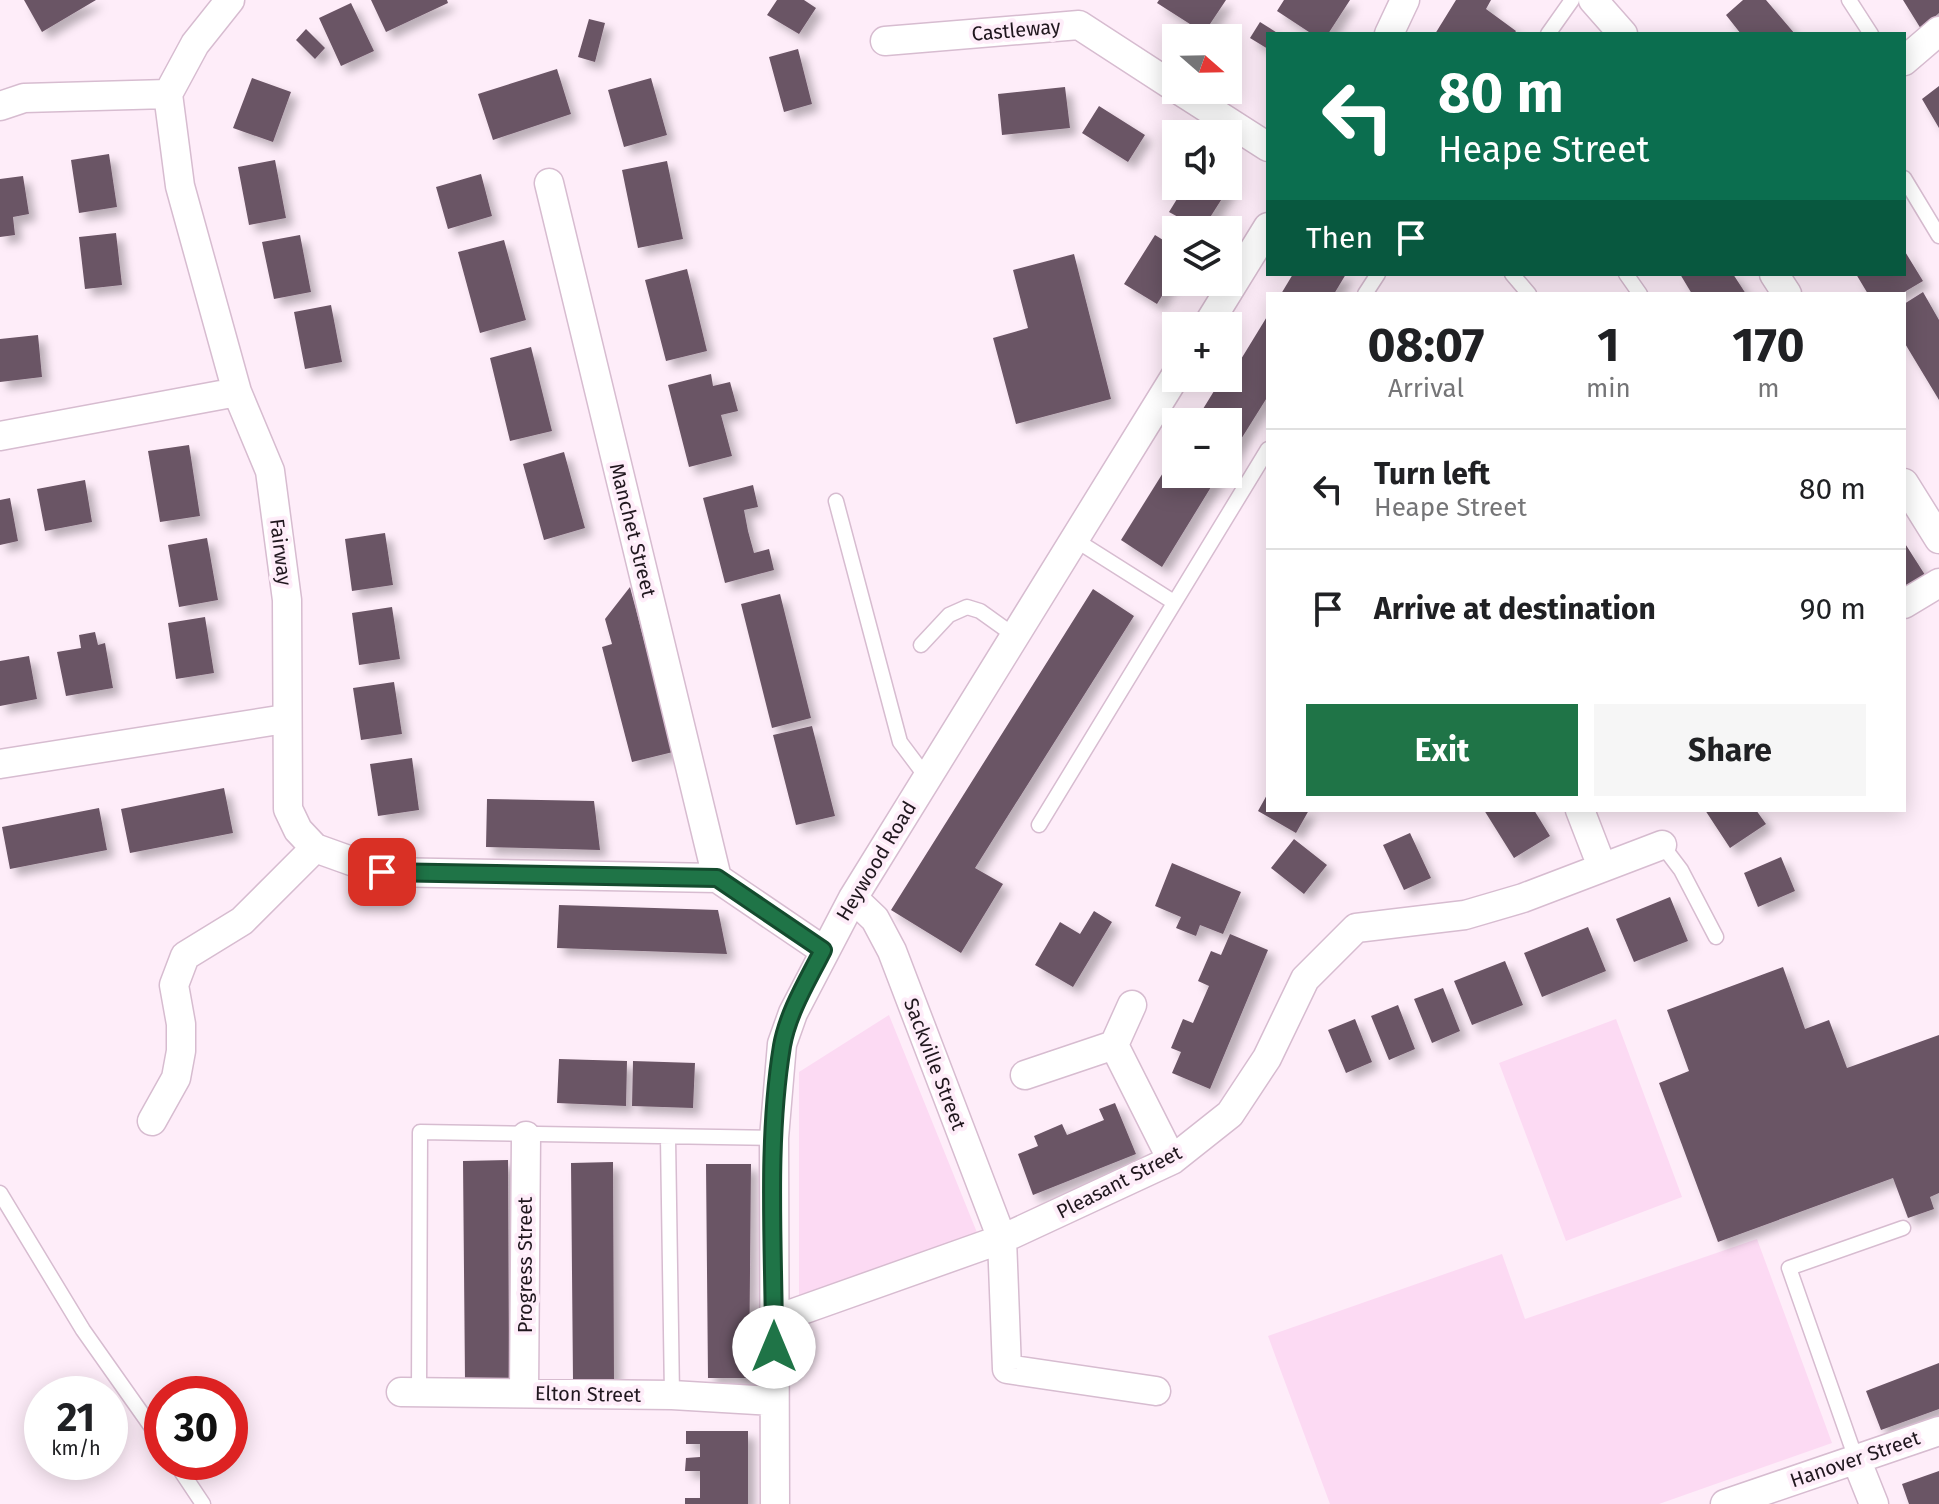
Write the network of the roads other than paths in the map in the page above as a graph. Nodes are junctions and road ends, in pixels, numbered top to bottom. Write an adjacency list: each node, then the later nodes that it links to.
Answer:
1 (230, 0): 14 (street)
2 (1405, 0): 7 (street)
3 (1572, 0): 8 (lane)
4 (1593, 0): 9 (street)
5 (1849, 0): 10 (lane)
6 (1939, 31): 12 (street)
7 (1390, 32)
8 (1549, 32)
9 (1621, 32)
10 (1870, 32)
11 (885, 41): 13 (street, Castleway)
12 (1906, 59)
13 (1162, 79)
14 (168, 94): 16 (street); 25 (street, Fairway)
15 (1201, 104): 17 (street, Castleway)
16 (0, 106)
17 (1266, 146)
18 (1906, 181): 21 (lane)
19 (549, 183): 46 (street, Manchet Street)
20 (1266, 230): 24 (street)
21 (1939, 236)
22 (1514, 276): 23 (lane)
23 (1527, 292)
24 (1216, 312)
25 (237, 392): 27 (street); 38 (street, Fairway)
26 (1165, 392): 31 (street, Heywood Road)
27 (0, 436)
28 (1266, 452): 34 (lane)
29 (1920, 495): 32 (street)
30 (836, 501): 40 (lane)
31 (1074, 539): 34 (lane); 36 (street, Heywood Road)
32 (1939, 539)
33 (1939, 583): 35 (street)
34 (1172, 601): 42 (lane)
35 (1906, 603)
36 (1015, 636): 37 (lane); 40 (street, Heywood Road)
37 (921, 645)
38 (285, 719): 39 (street); 44 (street, Fairway)
39 (0, 764)
40 (927, 778): 47 (street, Heywood Road)
41 (1581, 812): 45 (street)
42 (1039, 825)
43 (1662, 845): 45 (street, Pleasant Street); 48 (lane)
44 (315, 848): 46 (street); 53 (street)
45 (1602, 867): 57 (street, Pleasant Street)
46 (717, 878): 49 (street)
47 (853, 898): 49 (street, Heywood Road); 60 (street, Sackville Street)
48 (1716, 937)
49 (823, 950): 56 (street, Heywood Road)
50 (1132, 1005): 51 (street)
51 (1114, 1045): 52 (street); 57 (street)
52 (1025, 1075)
53 (152, 1121)
54 (526, 1136): 55 (lane); 63 (lane); 64 (street, Progress Street)
55 (668, 1138): 56 (lane); 65 (lane)
56 (774, 1138): 61 (street, Heywood Road)
57 (1172, 1160): 60 (street, Pleasant Street)
58 (0, 1193): 67 (lane)
59 (1903, 1228): 69 (lane)
60 (1002, 1239): 61 (street, Pleasant Street); 62 (street, Sackville Street)
61 (774, 1320): 66 (street, Heywood Road)
62 (1156, 1391)
63 (410, 1393): 64 (street, Elton Street)
64 (524, 1393): 65 (street, Elton Street)
65 (672, 1395): 66 (street, Elton Street)
66 (774, 1401): 72 (street, Heywood Road)
67 (144, 1416)
68 (1939, 1431): 69 (street, Hanover Street)
69 (1856, 1459): 73 (street, Hanover Street); 74 (street)
70 (187, 1480): 71 (lane)
71 (203, 1504)
72 (775, 1504)
73 (1725, 1504)
74 (1874, 1504)

